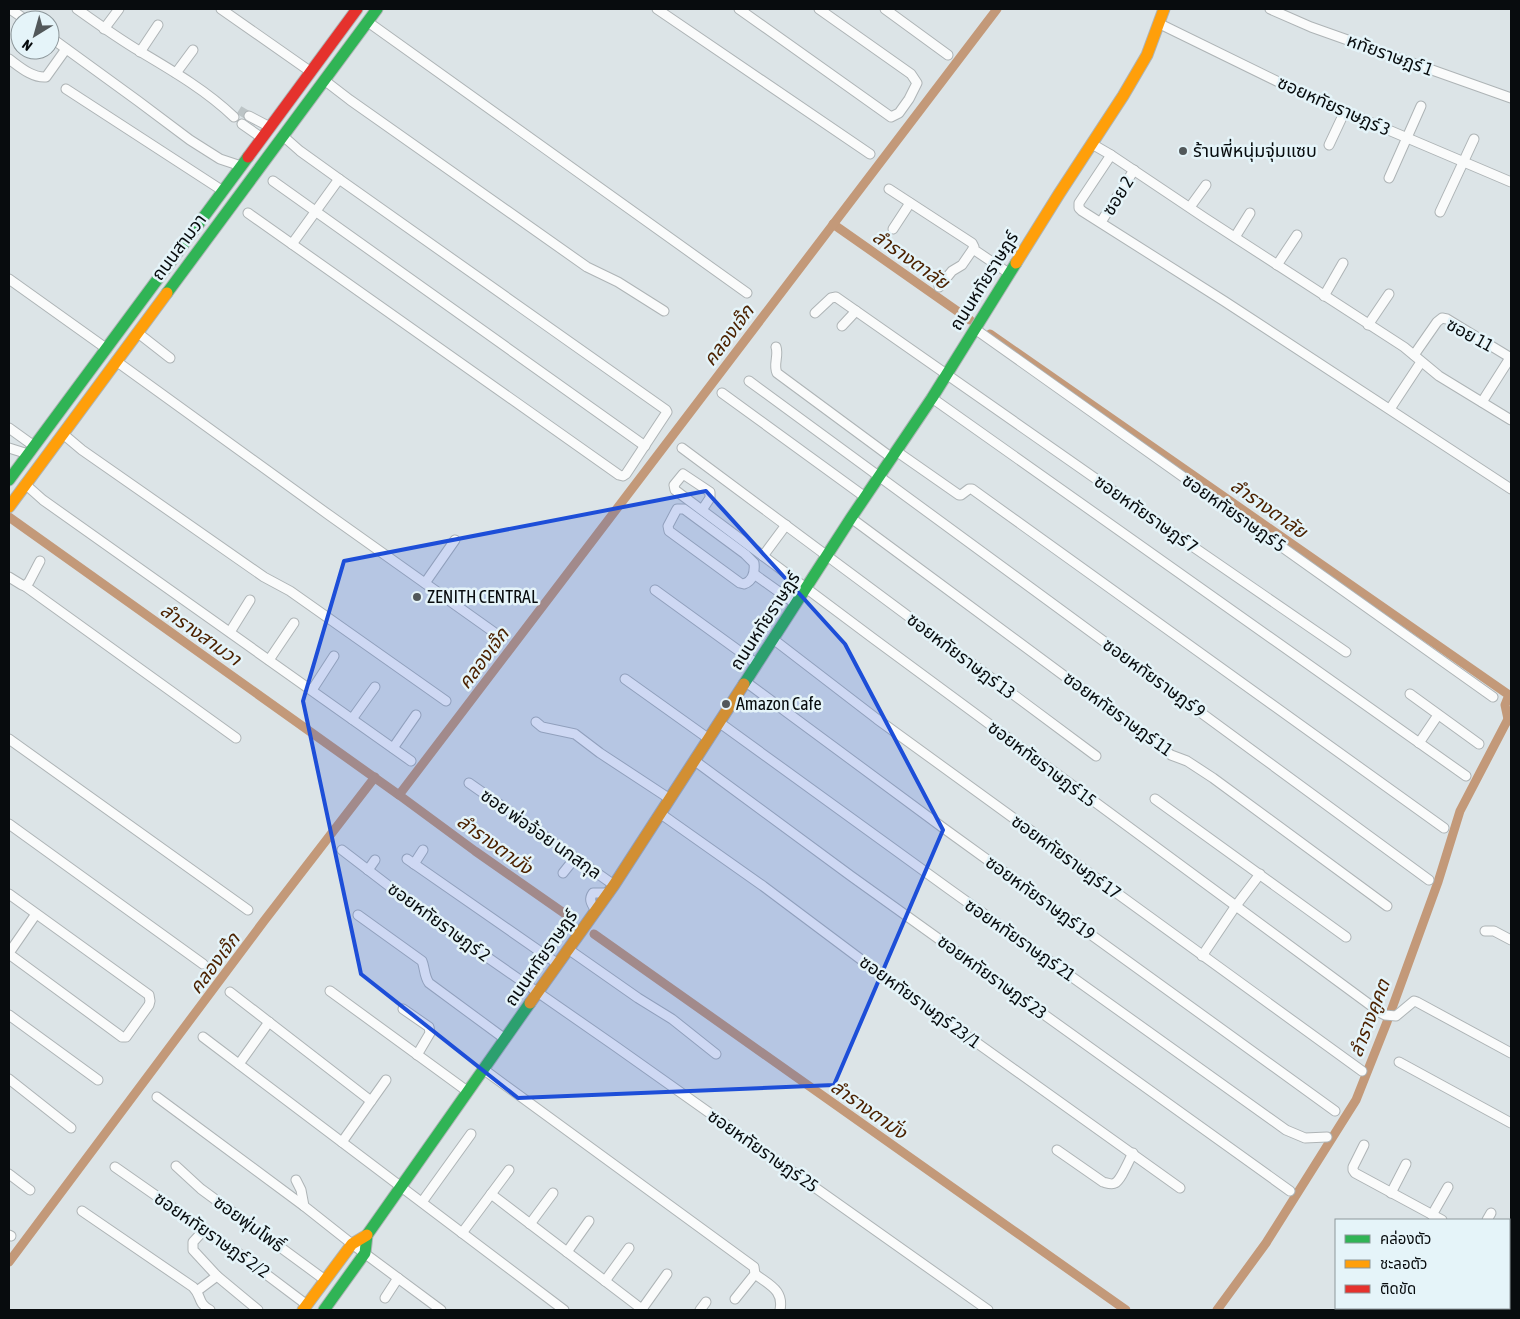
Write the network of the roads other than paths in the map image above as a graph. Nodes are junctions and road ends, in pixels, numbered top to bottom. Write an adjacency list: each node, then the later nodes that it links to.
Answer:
1 (77, 9): 15 (street)
2 (119, 9): 15 (street)
3 (222, 9): 24 (street)
4 (357, 9): 16 (main road, ถนนสามวา)
5 (377, 9): 12 (main road, ถนนสามวา)
6 (657, 9): 39 (street)
7 (739, 9): 8 (street)
8 (819, 9)
9 (885, 9): 22 (street)
10 (1164, 9): 13 (main road, ถนนหทัยราษฎร์)
11 (1270, 9): 28 (street, หทัยราษฎร์ 1)
12 (368, 22): 18 (main road, ถนนสามวา); 68 (street)
13 (1160, 24): 30 (street, ซอยหทัยราษฎร์ 3); 37 (main road, ถนนหทัยราษฎร์)
14 (158, 25): 21 (street)
15 (104, 29): 21 (street)
16 (336, 37): 18 (street); 24 (main road, ถนนสามวา)
17 (60, 44): 19 (street)
18 (349, 47): 26 (main road, ถนนสามวา)
19 (66, 49): 23 (street); 42 (street)
20 (192, 50): 25 (street)
21 (140, 52): 25 (street)
22 (948, 54)
23 (9, 59)
24 (311, 72): 32 (main road, ถนนสามวา)
25 (176, 73): 31 (street)
26 (324, 80): 33 (main road, ถนนสามวา); 71 (street)
27 (66, 89): 50 (street)
28 (1511, 98)
29 (1421, 106): 35 (street)
30 (1345, 111): 35 (street, ซอยหทัยราษฎร์ 3); 38 (street)
31 (236, 114)
32 (270, 127): 34 (main road, ถนนสามวา); 34 (street)
33 (283, 136): 45 (street); 77 (main road, ถนนสามวา)
34 (262, 138): 42 (main road, ถนนสามวา)
35 (1408, 138): 41 (street, ซอยหทัยราษฎร์ 3); 44 (street)
36 (1474, 138): 41 (street)
37 (1092, 144): 40 (street); 65 (main road, ถนนหทัยราษฎร์)
38 (1329, 145)
39 (870, 154)
40 (1111, 155): 43 (street); 57 (street)
41 (1463, 162): 47 (street, ซอยหทัยราษฎร์ 3); 54 (street)
42 (241, 166): 50 (main road, ถนนสามวา)
43 (1134, 170): 52 (street); 57 (street, ซอย 2)
44 (1389, 178)
45 (339, 179): 53 (street); 93 (street)
46 (273, 181): 53 (street)
47 (1511, 182)
48 (1206, 185): 52 (street)
49 (889, 189): 51 (street)
50 (223, 191): 79 (main road, ถนนสามวา)
51 (910, 203): 58 (street); 62 (street)
52 (1190, 207): 60 (street)
53 (316, 212): 61 (street); 93 (street)
54 (1440, 212)
55 (248, 213): 61 (street)
56 (1250, 213): 60 (street)
57 (1101, 222): 89 (street)
58 (893, 229)
59 (1296, 235): 64 (street)
60 (1235, 237): 64 (street)
61 (292, 244): 93 (street)
62 (973, 249): 65 (street); 67 (street)
63 (1343, 263): 70 (street)
64 (1277, 265): 70 (street)
65 (1010, 274): 76 (main road, ถนนหทัยราษฎร์)
66 (9, 279): 79 (street)
67 (939, 287)
68 (747, 293)
69 (1389, 294): 74 (street)
70 (1324, 296): 74 (street)
71 (664, 311)
72 (856, 311): 73 (street, ซอยหทัยราษฎร์ 7); 75 (street); 84 (street, ซอยหทัยราษฎร์ 7)
73 (815, 313)
74 (1368, 325): 81 (street)
75 (842, 326)
76 (975, 329): 84 (main road, ถนนหทัยราษฎร์); 132 (street, ซอยหทัยราษฎร์ 5)
77 (138, 332): 80 (street); 83 (main road, ถนนสามวา)
78 (776, 346): 97 (street)
79 (107, 349): 96 (main road, ถนนสามวา)
80 (170, 358)
81 (1417, 358): 82 (street, ซอย 11); 88 (street); 89 (street)
82 (1510, 358): 88 (street)
83 (116, 361): 92 (main road, ถนนสามวา); 113 (street)
84 (946, 374): 87 (main road, ถนนหทัยราษฎร์); 123 (street, ซอยหทัยราษฎร์ 7)
85 (749, 381): 98 (street, ซอยหทัยราษฎร์ 9)
86 (722, 393): 102 (street)
87 (932, 398): 97 (main road, ถนนหทัยราษฎร์); 142 (street)
88 (1482, 402): 90 (street)
89 (1390, 410): 101 (street)
90 (1511, 420)
91 (9, 428): 96 (street)
92 (63, 434): 100 (main road, ถนนสามวา); 133 (street)
93 (645, 446)
94 (9, 448): 96 (street)
95 (682, 448): 106 (street, ซอยหทัยราษฎร์ 13)
96 (31, 450): 99 (main road, ถนนสามวา)
97 (894, 454): 98 (main road, ถนนหทัยราษฎร์); 154 (street)
98 (879, 476): 102 (main road, ถนนหทัยราษฎร์); 162 (street, ซอยหทัยราษฎร์ 9)
99 (9, 480)
100 (25, 484): 103 (main road, ถนนสามวา); 120 (street)
101 (1511, 489)
102 (865, 497): 105 (main road, ถนนหทัยราษฎร์)
103 (11, 504)
104 (702, 510): 109 (street, ซอยหทัยราษฎร์ 15)
105 (851, 518): 108 (main road, ถนนหทัยราษฎร์); 165 (street, ซอยหทัยราษฎร์ 11)
106 (786, 525): 108 (street, ซอยหทัยราษฎร์ 13); 109 (street)
107 (456, 540): 113 (street)
108 (827, 555): 115 (main road, ถนนหทัยราษฎร์); 145 (street, ซอยหทัยราษฎร์ 13)
109 (763, 556): 115 (street, ซอยหทัยราษฎร์ 15)
110 (40, 561): 114 (street)
111 (754, 574): 111 (street); 118 (street)
112 (9, 577): 114 (street)
113 (425, 583): 121 (street)
114 (25, 586): 139 (street)
115 (806, 589): 118 (main road, ถนนหทัยราษฎร์); 166 (street, ซอยหทัยราษฎร์ 15)
116 (655, 590): 126 (street)
117 (250, 600): 120 (street)
118 (796, 604): 122 (main road, ถนนหทัยราษฎร์)
119 (294, 623): 125 (street)
120 (230, 632): 125 (street)
121 (502, 638)
122 (773, 640): 126 (main road, ถนนหทัยราษฎร์); 175 (street, ซอยหทัยราษฎร์ 17)
123 (1346, 652)
124 (334, 656): 130 (street)
125 (269, 660): 130 (street)
126 (757, 664): 128 (main road, ถนนหทัยราษฎร์)
127 (625, 679): 141 (street)
128 (746, 682): 138 (main road, ถนนหทัยราษฎร์); 199 (street, ซอยหทัยราษฎร์ 19)
129 (375, 687): 136 (street)
130 (312, 690): 136 (street)
131 (1410, 694): 135 (street)
132 (1493, 697)
133 (446, 701)
134 (416, 715): 144 (street)
135 (1438, 715): 142 (street); 143 (street)
136 (352, 719): 144 (street)
137 (536, 722): 150 (street)
138 (720, 723): 141 (main road, ถนนหทัยราษฎร์); 203 (street, ซอยหทัยราษฎร์ 21)
139 (236, 738)
140 (9, 739): 167 (street)
141 (709, 739): 147 (main road, ถนนหทัยราษฎร์)
142 (1419, 743): 148 (street)
143 (1479, 744)
144 (393, 748): 146 (street)
145 (1096, 756)
146 (411, 760)
147 (695, 761): 150 (main road, ถนนหทัยราษฎร์); 218 (street, ซอยหทัยราษฎร์ 23)
148 (1466, 776)
149 (468, 783): 157 (street, ซอย พ่อจ้อย นกสกุล)
150 (670, 799): 152 (main road, ถนนหทัยราษฎร์)
151 (1155, 799): 161 (street)
152 (660, 814): 163 (main road, ถนนหทัยราษฎร์); 207 (street, ซอยหทัยราษฎร์ 23/1)
153 (9, 824): 176 (street)
154 (1444, 828)
155 (342, 850): 159 (street, ซอยหทัยราษฎร์ 2)
156 (423, 850): 177 (street)
157 (575, 858): 160 (street); 163 (street, ซอย พ่อจ้อย นกสกุล)
158 (375, 860): 159 (street)
159 (368, 870): 180 (street, ซอยหทัยราษฎร์ 2)
160 (563, 873)
161 (1260, 874): 166 (street); 171 (street)
162 (1429, 880)
163 (611, 889): 173 (main road, ถนนหทัยราษฎร์)
164 (9, 894): 168 (street)
165 (1387, 906)
166 (1235, 907): 175 (street); 186 (street, ซอยหทัยราษฎร์ 15)
167 (248, 910)
168 (36, 914): 174 (street); 174 (street)
169 (358, 915): 185 (street)
170 (1484, 931): 172 (street)
171 (1346, 937)
172 (1511, 940)
173 (568, 949): 177 (main road, ถนนหทัยราษฎร์); 187 (street)
174 (9, 954)
175 (1202, 956): 192 (street, ซอยหทัยราษฎร์ 17)
176 (203, 964)
177 (558, 964): 180 (main road, ถนนหทัยราษฎร์)
178 (330, 991): 188 (street)
179 (230, 992): 183 (street)
180 (538, 992): 185 (main road, ถนนหทัยราษฎร์); 255 (street, ซอยหทัยราษฎร์ 25)
181 (403, 1008): 188 (street)
182 (9, 1015): 194 (street)
183 (270, 1022): 190 (street); 198 (street)
184 (203, 1037): 190 (street)
185 (505, 1039): 191 (main road, ถนนหทัยราษฎร์)
186 (1511, 1053)
187 (716, 1054)
188 (417, 1055): 196 (street)
189 (1400, 1062): 200 (street)
190 (239, 1064): 204 (street)
191 (483, 1069): 196 (main road, ถนนหทัยราษฎร์); 237 (street)
192 (1362, 1071)
193 (9, 1079): 201 (street)
194 (98, 1080)
195 (386, 1080): 198 (street)
196 (467, 1091): 214 (main road, ถนนหทัยราษฎร์)
197 (156, 1097): 223 (street)
198 (371, 1101): 204 (street)
199 (1335, 1111)
200 (1511, 1123)
201 (71, 1128)
202 (471, 1134): 222 (street)
203 (1327, 1137)
204 (342, 1142): 214 (street)
205 (1364, 1145): 220 (street)
206 (1057, 1150): 207 (street)
207 (1133, 1154): 216 (street, ซอยหทัยราษฎร์ 23/1)
208 (1406, 1164): 220 (street)
209 (176, 1166): 240 (street, ซอยพุ่มโพธิ์)
210 (115, 1167): 229 (street, ซอยหทัยราษฎร์ 2/2)
211 (509, 1170): 221 (street)
212 (9, 1174): 217 (street)
213 (296, 1180): 223 (street)
214 (401, 1186): 222 (street); 231 (main road, ถนนหทัยราษฎร์)
215 (1448, 1187): 225 (street)
216 (1180, 1188)
217 (30, 1190)
218 (1290, 1191)
219 (553, 1193): 228 (street)
220 (1391, 1193): 225 (street)
221 (491, 1194): 228 (street); 230 (street)
222 (422, 1202): 230 (street)
223 (304, 1206): 232 (street)
224 (82, 1211): 242 (street)
225 (1432, 1215): 226 (street)
226 (1440, 1219)
227 (589, 1222): 234 (street)
228 (530, 1224): 234 (street)
229 (204, 1230): 238 (street); 246 (street, ซอยหทัยราษฎร์ 2/2)
230 (462, 1233): 251 (street)
231 (367, 1235): 232 (main road, ถนนหทัยราษฎร์); 235 (main road, ถนนหทัยราษฎร์)
232 (352, 1244): 235 (street); 240 (main road, ถนนหทัยราษฎร์)
233 (629, 1248): 241 (street)
234 (567, 1252): 241 (street)
235 (364, 1253): 239 (street); 249 (main road, ถนนหทัยราษฎร์)
236 (667, 1274): 252 (street)
237 (754, 1274): 244 (street); 254 (street)
238 (218, 1276): 242 (street); 248 (street)
239 (398, 1278): 243 (street); 250 (street)
240 (325, 1280): 246 (main road, ถนนหทัยราษฎร์)
241 (605, 1281): 252 (street)
242 (197, 1291): 247 (street)
243 (384, 1298)
244 (735, 1299)
245 (706, 1302): 253 (street)
246 (305, 1307)
247 (210, 1310)
248 (258, 1310)
249 (324, 1310)
250 (441, 1310)
251 (564, 1310)
252 (643, 1310)
253 (700, 1310)
254 (780, 1310)
255 (988, 1310)

